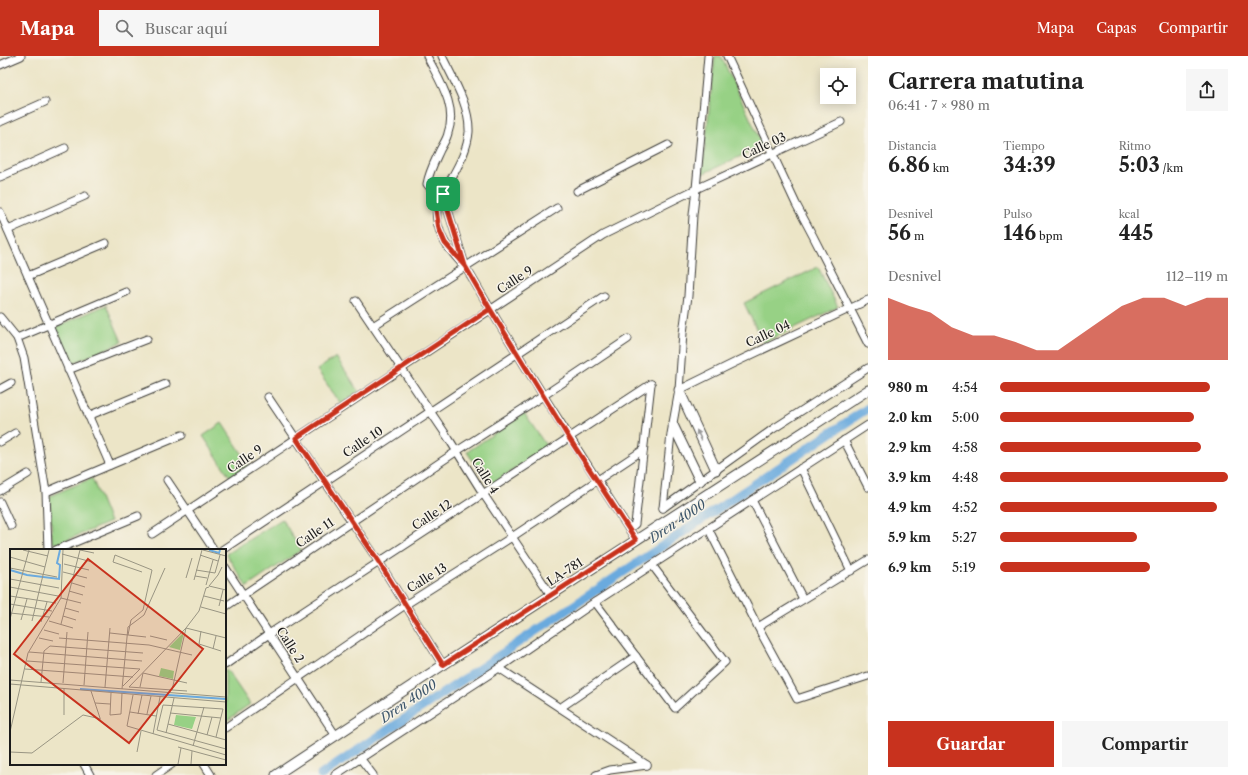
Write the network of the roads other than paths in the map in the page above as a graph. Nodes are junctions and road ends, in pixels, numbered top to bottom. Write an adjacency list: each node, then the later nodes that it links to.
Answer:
1 (22, 56): 6 (street)
2 (427, 56): 16 (street)
3 (442, 56): 16 (street)
4 (708, 56): 14 (street)
5 (727, 56): 12 (street)
6 (0, 65)
7 (45, 102): 8 (street)
8 (0, 122)
9 (841, 122): 12 (street, Calle 03)
10 (668, 145): 15 (street)
11 (65, 148): 13 (street)
12 (772, 155): 14 (street, Calle 03); 29 (street)
13 (0, 177)
14 (696, 189): 28 (street, Calle 9); 44 (street)
15 (576, 191)
16 (443, 194): 22 (street); 22 (street)
17 (85, 196): 20 (street)
18 (557, 208): 22 (street)
19 (0, 212): 20 (street)
20 (8, 230): 23 (street)
21 (106, 242): 23 (street)
22 (465, 266): 28 (street); 32 (street)
23 (28, 276): 31 (street)
24 (126, 292): 31 (street)
25 (604, 296): 37 (street, Calle 10)
26 (868, 300): 29 (street, Calle 04)
27 (356, 301): 32 (street, Calle 4)
28 (490, 309): 37 (street); 38 (street, Calle 9)
29 (850, 309): 36 (street); 44 (street, Calle 04)
30 (0, 317): 33 (street)
31 (48, 325): 33 (street); 40 (street)
32 (373, 326): 38 (street, Calle 4)
33 (17, 338): 70 (street)
34 (147, 339): 40 (street)
35 (628, 339): 46 (street, Calle 11)
36 (868, 344)
37 (517, 353): 46 (street); 48 (street, Calle 10)
38 (402, 368): 48 (street, Calle 4); 54 (street, Calle 9)
39 (868, 368): 62 (street)
40 (68, 370): 49 (street)
41 (11, 383): 43 (street)
42 (166, 384): 49 (street)
43 (0, 389)
44 (679, 390): 51 (street); 62 (street, one-way to 44)
45 (868, 390): 82 (street, LA-781 / LA-781)
46 (544, 396): 55 (street); 59 (street, Calle 11)
47 (268, 397): 54 (street)
48 (430, 412): 59 (street, Calle 4); 67 (street, Calle 10)
49 (88, 416): 60 (street)
50 (868, 424): 56 (street)
51 (672, 425): 66 (street); 66 (street)
52 (16, 433): 57 (street)
53 (182, 435): 60 (street)
54 (296, 438): 67 (street); 74 (street, Calle 9)
55 (569, 438): 58 (street, Calle 12); 65 (street); 71 (street, Calle 12)
56 (844, 440): 61 (street); 68 (street)
57 (0, 442)
58 (643, 450): 65 (street, Calle 13); 79 (street)
59 (457, 451): 71 (street, Calle 4); 76 (street, Calle 11)
60 (110, 465): 70 (street)
61 (801, 468): 72 (street); 91 (street)
62 (716, 470): 66 (street)
63 (28, 474): 69 (street)
64 (167, 480): 74 (street)
65 (598, 480): 79 (street); 81 (street, Calle 13)
66 (700, 481)
67 (325, 482): 76 (street); 86 (street, Calle 10)
68 (868, 487)
69 (0, 491)
70 (46, 492): 83 (street)
71 (484, 495): 81 (street, Calle 4); 88 (street, Calle 12)
72 (752, 500): 78 (street); 94 (street)
73 (0, 502): 77 (street)
74 (187, 511): 80 (street, Calle 9); 85 (street)
75 (138, 516): 84 (street)
76 (351, 522): 88 (street); 92 (street, Calle 11)
77 (10, 526)
78 (708, 528): 89 (street); 98 (street)
79 (628, 529): 82 (street)
80 (152, 534)
81 (512, 537): 93 (street, Calle 4); 97 (street, Calle 13)
82 (636, 540): 93 (street, LA-781 / LA-781)
83 (48, 549)
84 (58, 549)
85 (213, 549)
86 (224, 549)
87 (868, 560): 91 (street)
88 (379, 562): 97 (street); 99 (street, Calle 12)
89 (652, 565): 95 (street); 100 (street)
90 (226, 568): 92 (street, Calle 2)
91 (850, 571): 94 (street)
92 (243, 594): 96 (street, Calle 11); 99 (street, Calle 2)
93 (551, 595): 102 (street, LA-781 / LA-781)
94 (803, 599): 98 (street)
95 (595, 602): 100 (street); 103 (street)
96 (226, 605)
97 (405, 605): 102 (street); 105 (street, Calle 13)
98 (758, 627): 104 (street)
99 (269, 634): 101 (street, Calle 12); 105 (street, Calle 2)
100 (636, 656): 106 (street)
101 (226, 664)
102 (443, 665): 108 (street, LA-781 / LA-781)
103 (498, 668): 106 (street); 109 (street)
104 (868, 676)
105 (298, 678): 107 (street, Calle 13); 108 (street, Calle 2)
106 (560, 708): 119 (street)
107 (226, 727)
108 (336, 736): 116 (street, LA-781 / LA-781)
109 (360, 758): 117 (street); 118 (street)
110 (85, 765): 113 (street)
111 (171, 765): 114 (street)
112 (205, 765): 115 (street)
113 (90, 775)
114 (156, 775)
115 (211, 775)
116 (276, 775)
117 (335, 775)
118 (373, 775)
119 (596, 775)

